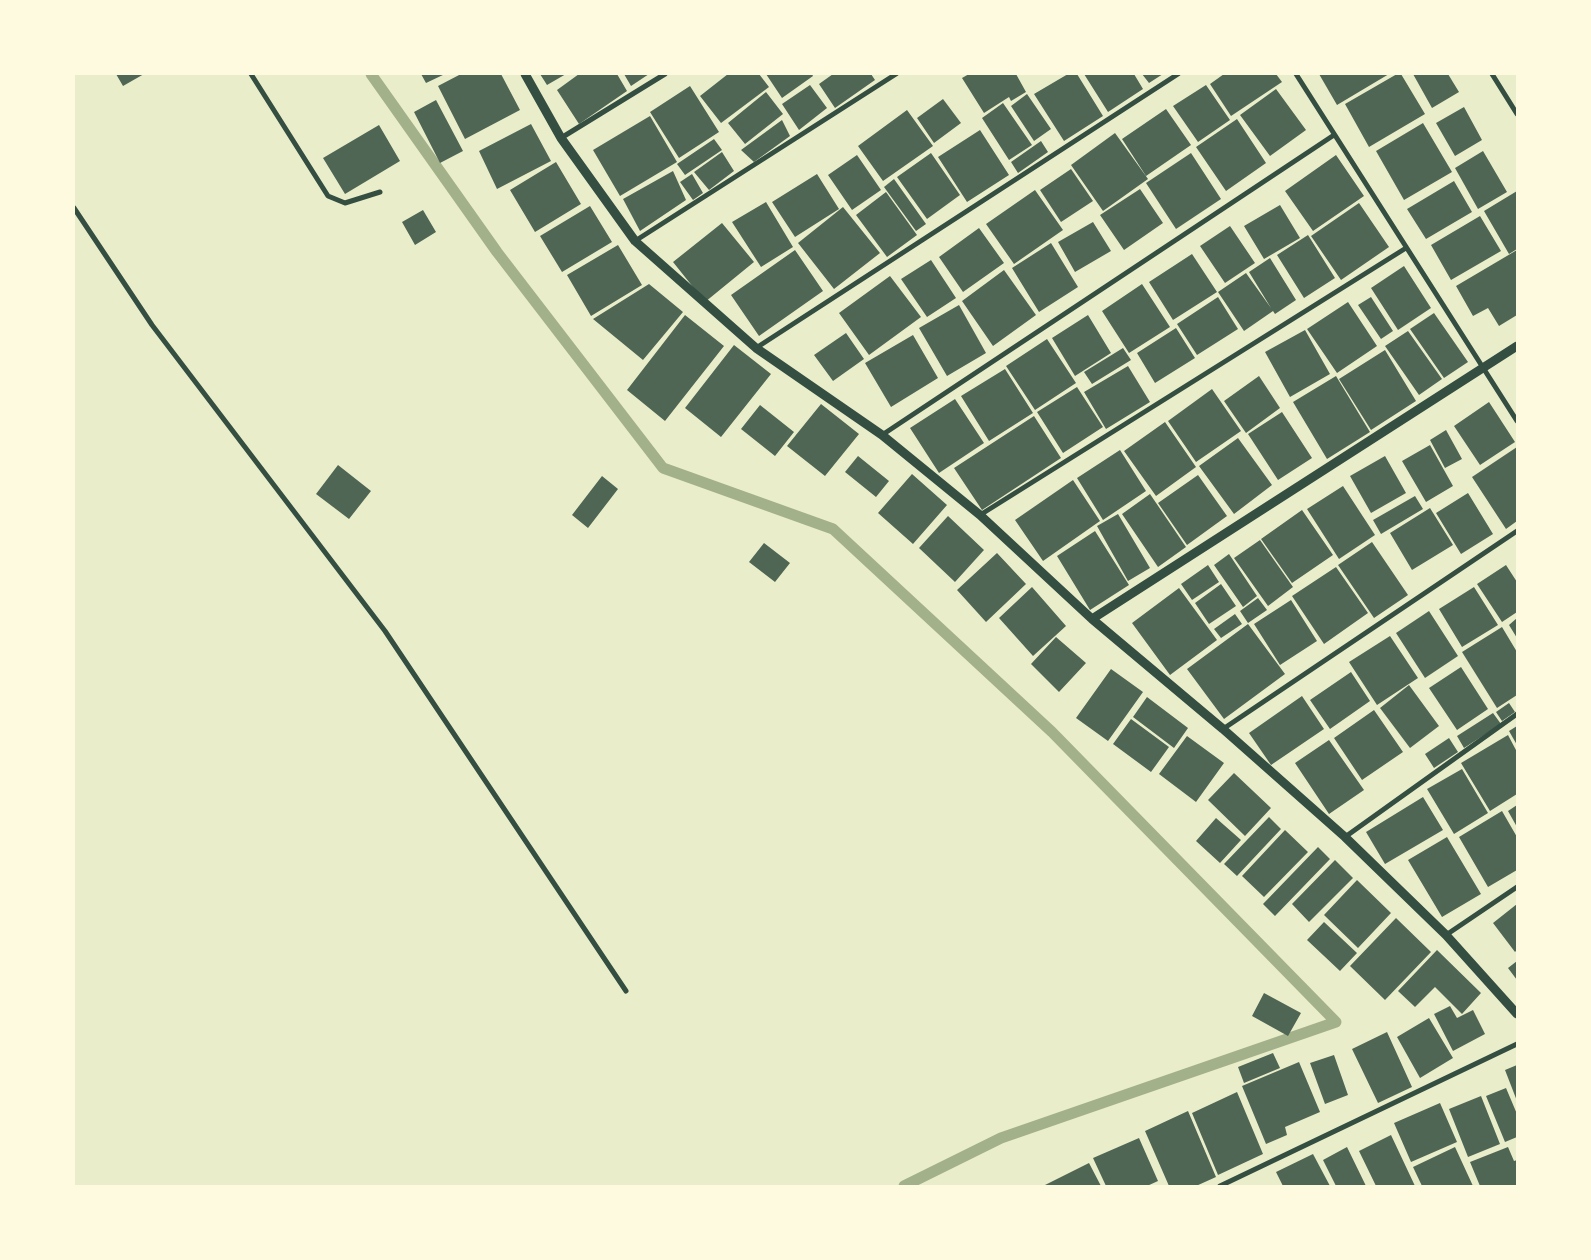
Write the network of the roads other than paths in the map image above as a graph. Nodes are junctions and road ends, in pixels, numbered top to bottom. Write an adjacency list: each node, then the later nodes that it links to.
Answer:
1 (251, 74): 11 (street)
2 (524, 74): 10 (street)
3 (665, 74): 10 (street)
4 (896, 74): 13 (street)
5 (1178, 74): 16 (street)
6 (1296, 74): 9 (street)
7 (1492, 74): 8 (street)
8 (1517, 114)
9 (1334, 135): 14 (street); 19 (street)
10 (561, 138): 13 (street)
11 (380, 192)
12 (74, 208): 28 (street)
13 (635, 241): 16 (street)
14 (1406, 248): 17 (street); 20 (street)
15 (1517, 346): 17 (street)
16 (756, 348): 19 (street)
17 (1482, 367): 18 (street); 22 (street)
18 (1517, 422)
19 (882, 434): 20 (street)
20 (980, 515): 22 (street)
21 (1517, 531): 24 (street)
22 (1092, 619): 24 (street)
23 (1517, 714): 25 (street)
24 (1223, 729): 25 (street)
25 (1345, 837): 27 (street)
26 (1517, 887): 27 (street)
27 (1446, 935): 29 (street)
28 (626, 991)
29 (1517, 1014)
30 (1517, 1044): 31 (street)
31 (1220, 1186)

